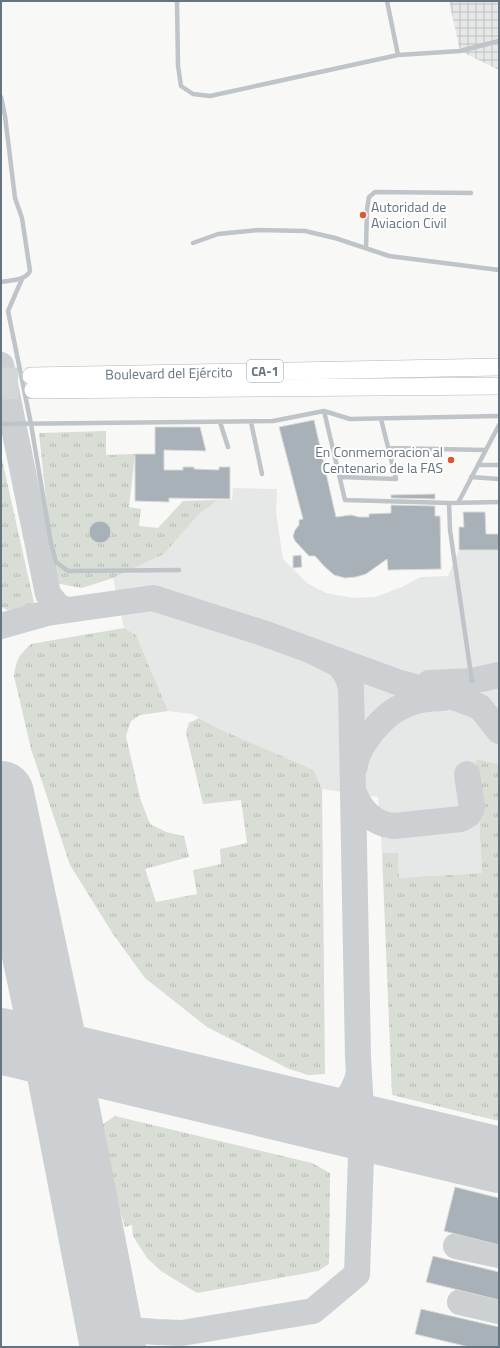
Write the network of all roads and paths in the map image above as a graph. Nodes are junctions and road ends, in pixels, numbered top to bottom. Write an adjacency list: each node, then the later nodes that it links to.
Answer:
1 (177, 1): 4 (lane)
2 (387, 1): 4 (lane)
3 (499, 41): 4 (lane)
4 (398, 55)
5 (1, 97): 10 (lane)
6 (471, 193): 8 (lane)
7 (193, 243): 8 (lane)
8 (366, 248): 9 (lane)
9 (499, 270)
10 (22, 279): 11 (lane); 20 (lane)
11 (1, 282)
12 (499, 367): 13 (highway, Boulevard del Ejército / CA-1)
13 (499, 386)
14 (324, 411): 16 (lane); 18 (lane); 28 (lane)
15 (499, 416): 16 (lane)
16 (381, 419): 23 (lane)
17 (220, 422): 18 (lane); 20 (lane); 22 (lane)
18 (251, 422): 27 (lane)
19 (1, 424): 20 (lane)
20 (31, 424): 34 (lane)
21 (499, 425): 24 (lane)
22 (228, 447)
23 (389, 448): 24 (lane); 28 (lane)
24 (485, 450): 25 (lane)
25 (478, 465): 26 (lane); 29 (lane)
26 (499, 465)
27 (262, 474)
28 (340, 477): 32 (lane)
29 (471, 477): 30 (lane); 33 (lane)
30 (499, 479)
31 (499, 502): 33 (lane)
32 (449, 503): 33 (lane); 35 (lane)
33 (458, 503)
34 (179, 570)
35 (472, 681)

